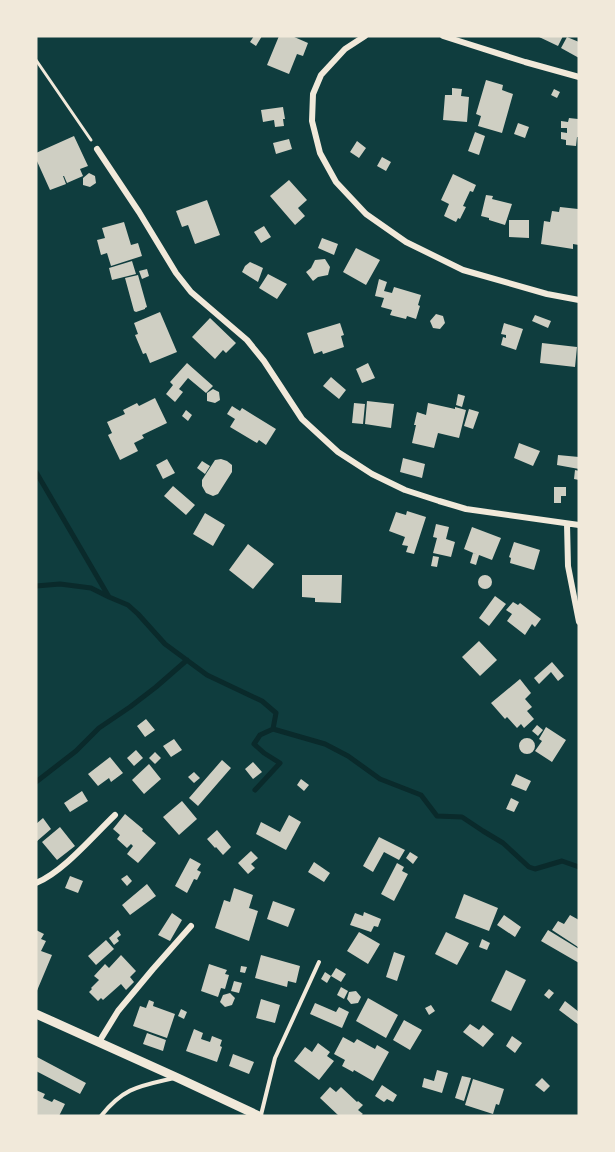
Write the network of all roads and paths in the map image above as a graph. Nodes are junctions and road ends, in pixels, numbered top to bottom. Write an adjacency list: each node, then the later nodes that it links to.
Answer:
1 (365, 36): 6 (street)
2 (443, 36): 4 (street)
3 (36, 60): 5 (path)
4 (579, 77)
5 (97, 149): 7 (street)
6 (579, 300)
7 (567, 524): 8 (street); 9 (street)
8 (579, 525)
9 (579, 622)
10 (115, 815): 11 (street)
11 (36, 883)
12 (191, 926): 15 (street)
13 (319, 962): 18 (lane)
14 (36, 1014): 15 (street)
15 (99, 1042): 16 (street)
16 (178, 1078): 17 (lane); 18 (street)
17 (100, 1116)
18 (260, 1116)

